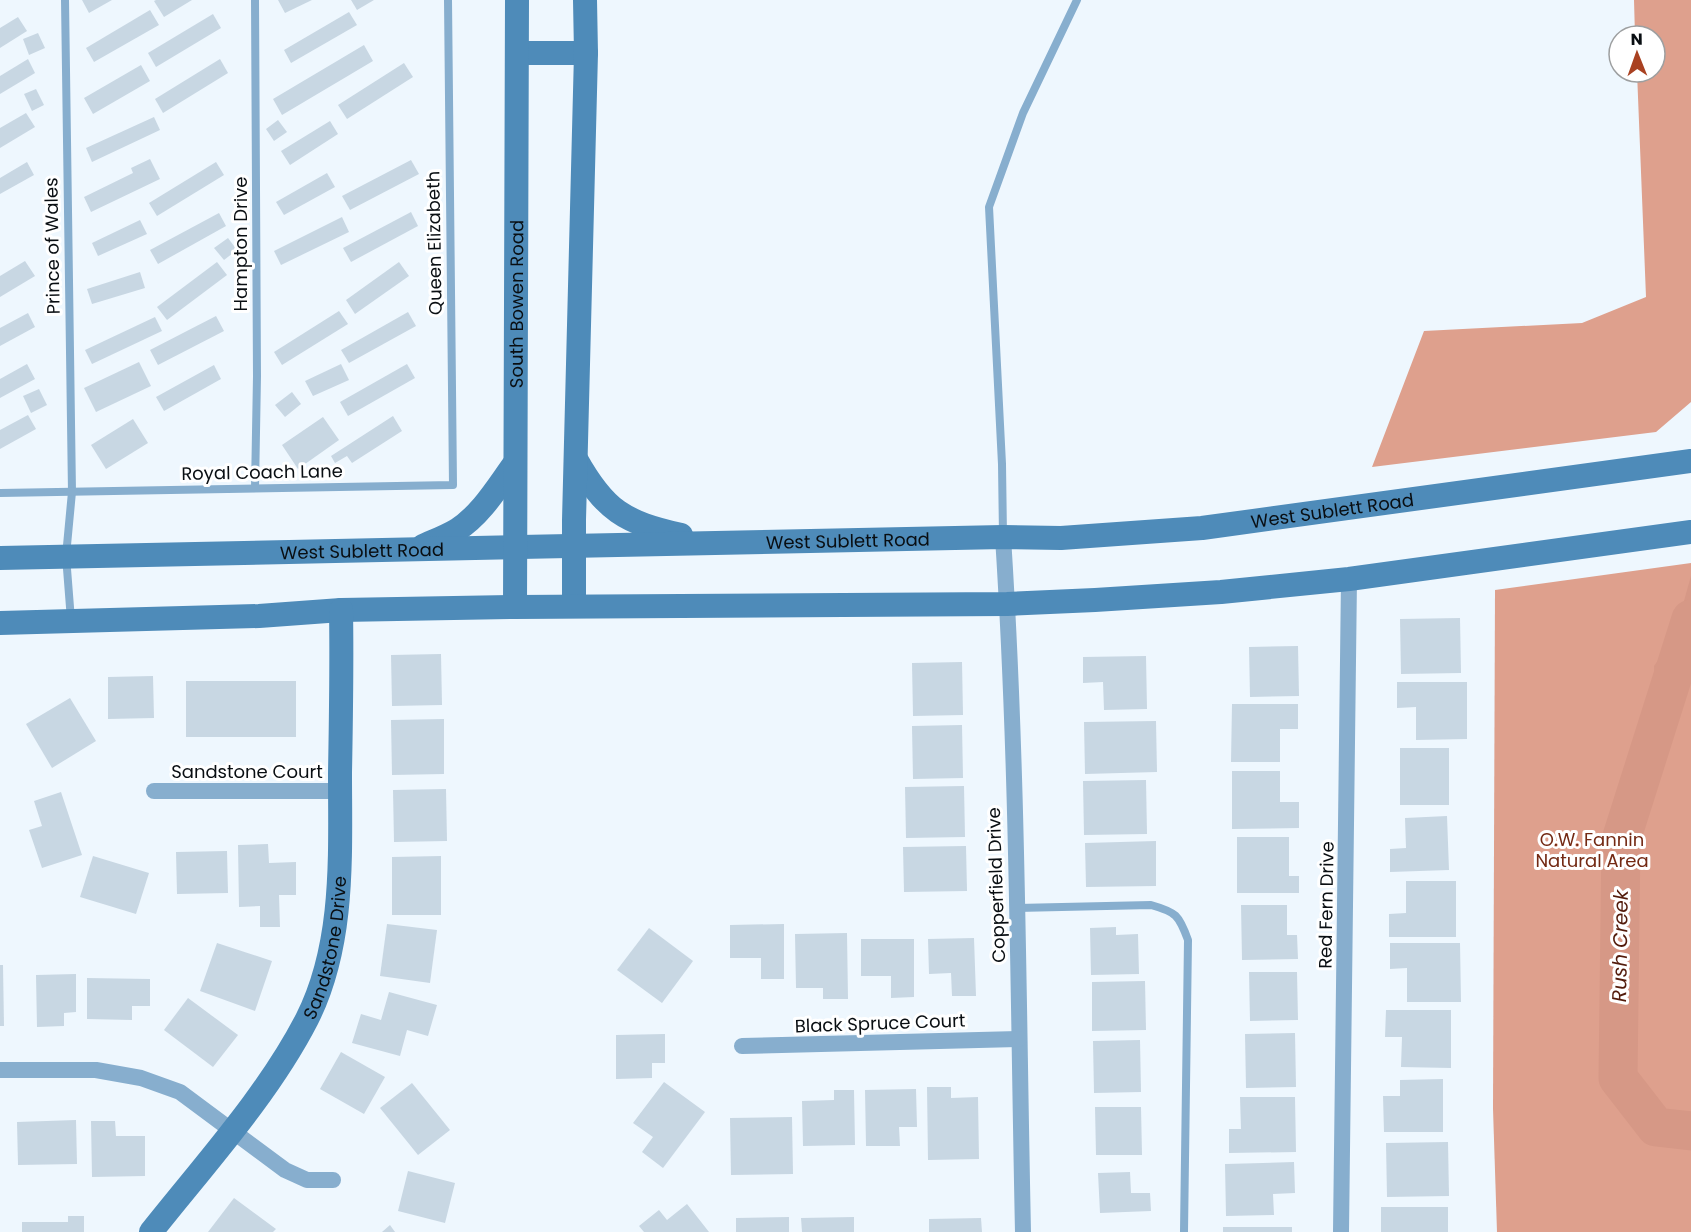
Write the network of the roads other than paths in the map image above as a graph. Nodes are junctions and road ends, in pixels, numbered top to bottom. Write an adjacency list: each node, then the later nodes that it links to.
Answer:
1 (65, 0): 14 (lane, Prince of Wales)
2 (255, 0): 13 (lane, Hampton Drive)
3 (448, 0): 12 (lane, Queen Elizabeth)
4 (517, 0): 7 (main road, South Bowen Road)
5 (585, 0): 8 (main road)
6 (1077, 0): 17 (lane)
7 (517, 53): 8 (main road); 11 (main road, South Bowen Road)
8 (586, 53): 9 (main road)
9 (575, 459): 18 (main road); 20 (main road)
10 (1691, 461): 17 (main road, West Sublett Road)
11 (515, 463): 19 (main road, South Bowen Road); 21 (main road)
12 (453, 485): 13 (lane, Royal Coach Lane)
13 (255, 488): 14 (lane, Royal Coach Lane)
14 (72, 492): 15 (lane, Royal Coach Lane); 22 (lane, Prince of Wales)
15 (0, 493)
16 (1691, 532): 24 (main road)
17 (1003, 537): 18 (main road, West Sublett Road); 25 (street, Copperfield Drive)
18 (715, 543): 20 (main road, West Sublett Road)
19 (515, 547): 20 (main road, West Sublett Road); 21 (main road, West Sublett Road); 27 (main road, South Bowen Road)
20 (573, 547): 26 (main road)
21 (417, 549): 22 (main road, West Sublett Road)
22 (66, 556): 23 (main road, West Sublett Road); 29 (lane, Prince of Wales)
23 (0, 558)
24 (1349, 579): 25 (main road); 42 (street, Red Fern Drive)
25 (1007, 604): 26 (main road); 33 (street, Copperfield Drive)
26 (574, 606): 27 (main road)
27 (515, 607): 28 (main road)
28 (341, 610): 29 (main road); 32 (main road, Sandstone Drive)
29 (71, 620): 30 (main road)
30 (0, 623)
31 (154, 790): 32 (street, Sandstone Court)
32 (340, 791): 37 (main road, Sandstone Drive)
33 (1017, 908): 34 (street, Copperfield Drive); 41 (lane)
34 (1019, 1039): 35 (street, Black Spruce Court); 40 (street, Copperfield Drive)
35 (742, 1046)
36 (0, 1070): 37 (street)
37 (232, 1130): 38 (street); 39 (main road, Sandstone Drive)
38 (333, 1180)
39 (151, 1232)
40 (1023, 1232)
41 (1184, 1232)
42 (1341, 1232)

